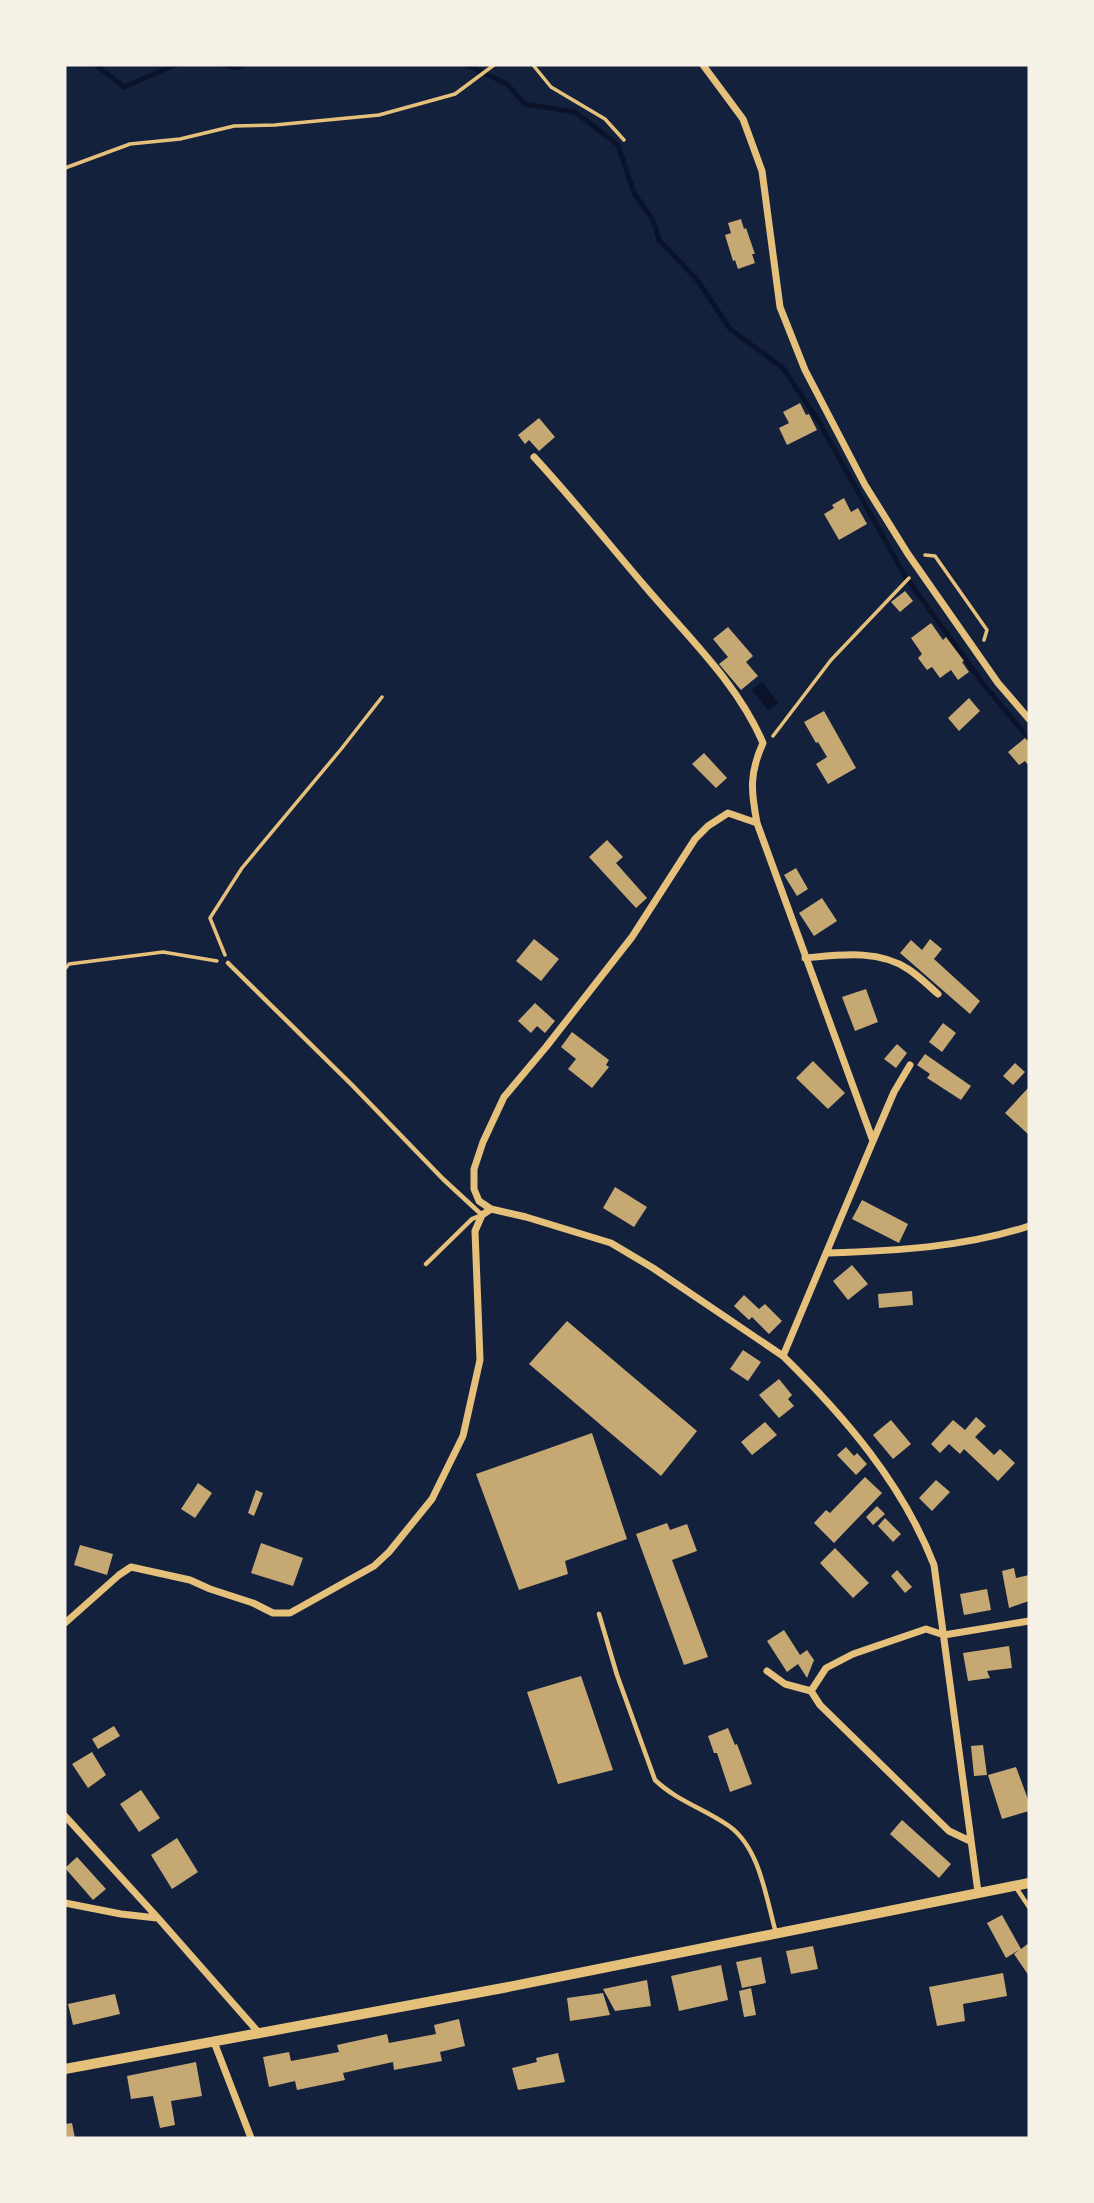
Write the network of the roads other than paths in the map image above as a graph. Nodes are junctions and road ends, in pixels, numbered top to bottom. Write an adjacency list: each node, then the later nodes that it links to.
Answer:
1 (703, 65): 3 (street)
2 (534, 457): 4 (street)
3 (1029, 719)
4 (757, 824): 5 (street); 10 (street)
5 (805, 957): 7 (street); 9 (street)
6 (228, 964): 11 (lane)
7 (938, 994)
8 (910, 1065): 9 (street)
9 (873, 1141): 13 (street)
10 (491, 1209): 11 (street); 15 (street)
11 (482, 1215): 14 (lane); 18 (street)
12 (1029, 1226): 13 (street)
13 (828, 1253): 15 (street)
14 (426, 1264)
15 (783, 1356): 19 (street)
16 (599, 1614): 30 (lane)
17 (1029, 1621): 19 (street)
18 (65, 1623)
19 (944, 1635): 21 (street); 23 (street)
20 (766, 1671): 21 (street)
21 (811, 1690): 23 (street)
22 (65, 1816): 29 (street)
23 (970, 1841): 26 (street)
24 (1029, 1882): 25 (street)
25 (1014, 1885): 26 (street); 28 (lane)
26 (978, 1892): 30 (street)
27 (65, 1903): 29 (street)
28 (1029, 1906)
29 (158, 1918): 31 (street)
30 (776, 1934): 31 (street)
31 (259, 2034): 32 (street)
32 (214, 2042): 33 (street); 34 (street)
33 (65, 2069)
34 (251, 2138)

